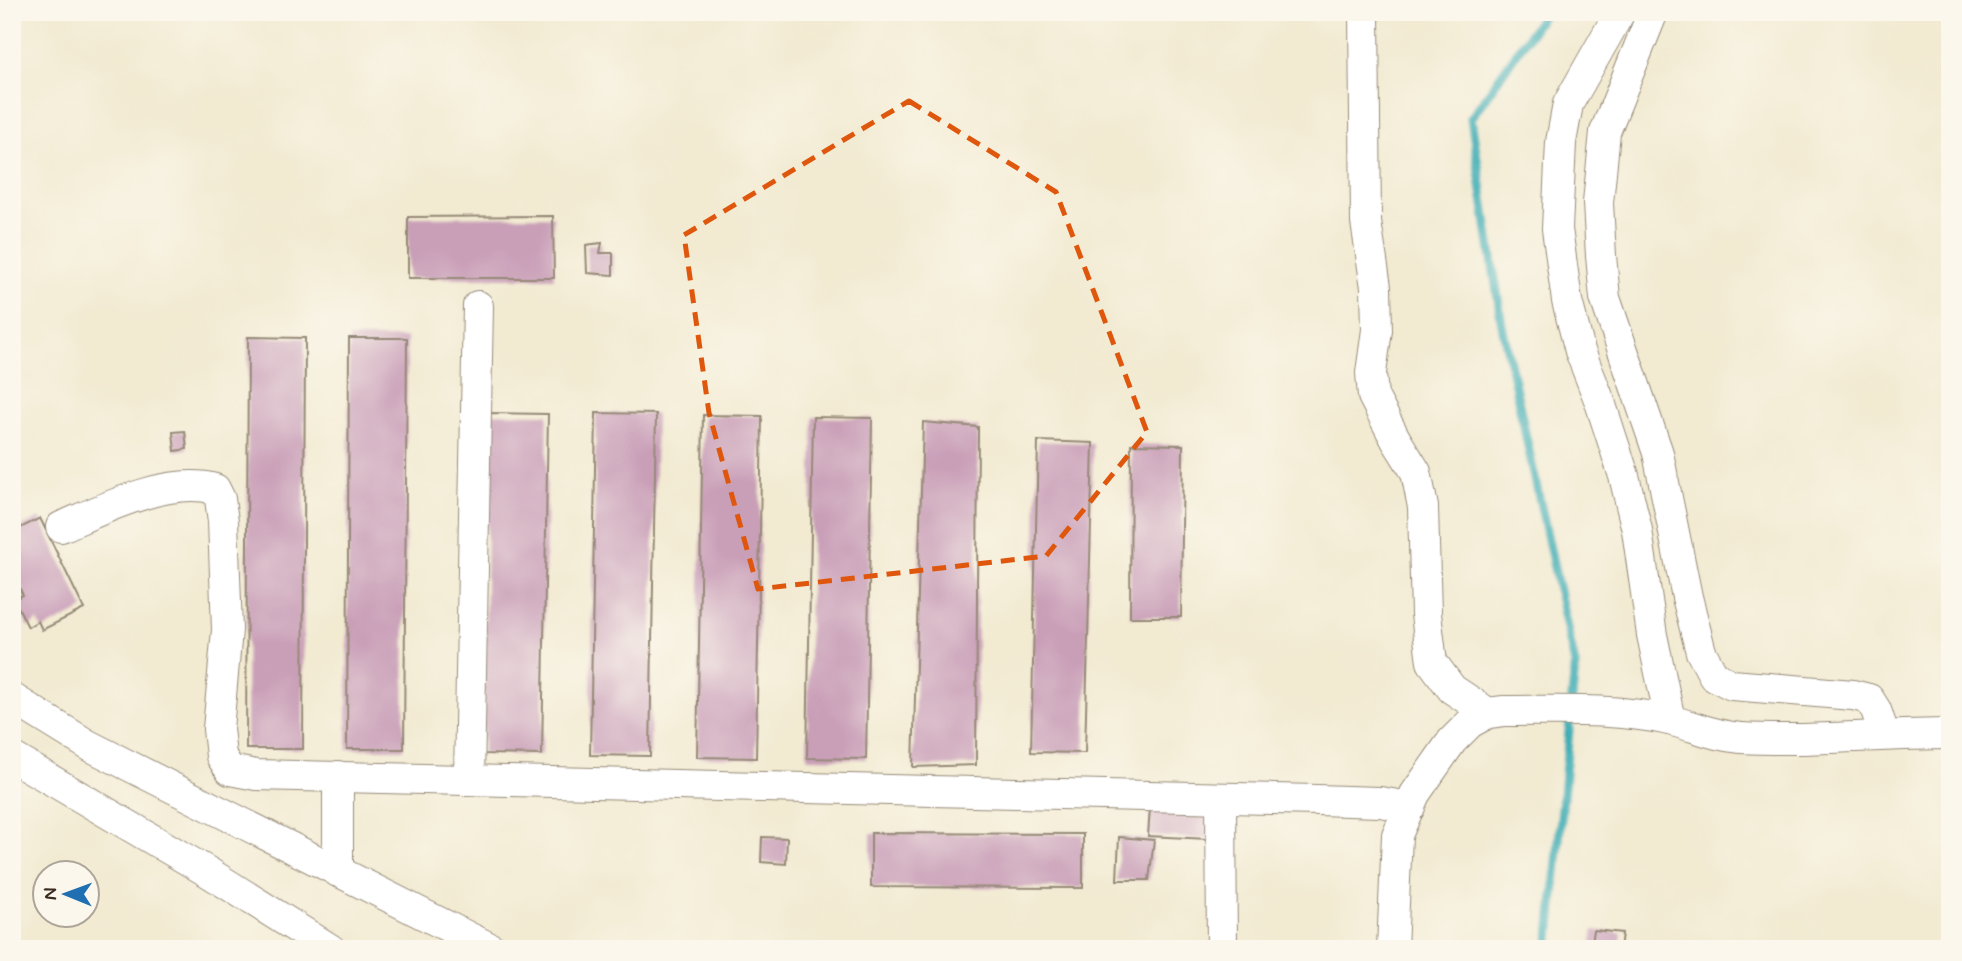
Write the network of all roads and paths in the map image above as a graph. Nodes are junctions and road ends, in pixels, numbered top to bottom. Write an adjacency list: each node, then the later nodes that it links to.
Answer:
1 (1364, 12): 7 (street)
2 (1620, 12): 8 (street)
3 (1653, 12): 9 (street)
4 (478, 306): 13 (street)
5 (61, 527): 12 (street)
6 (12, 698): 16 (street)
7 (1488, 713): 8 (street); 15 (street)
8 (1670, 720): 9 (street)
9 (1884, 734): 10 (street)
10 (1950, 734)
11 (12, 757): 17 (street)
12 (338, 776): 13 (street); 16 (street)
13 (468, 779): 14 (street)
14 (1221, 798): 15 (street); 19 (street)
15 (1410, 807): 20 (street)
16 (338, 872): 18 (street)
17 (330, 949)
18 (492, 949)
19 (1222, 949)
20 (1392, 949)

